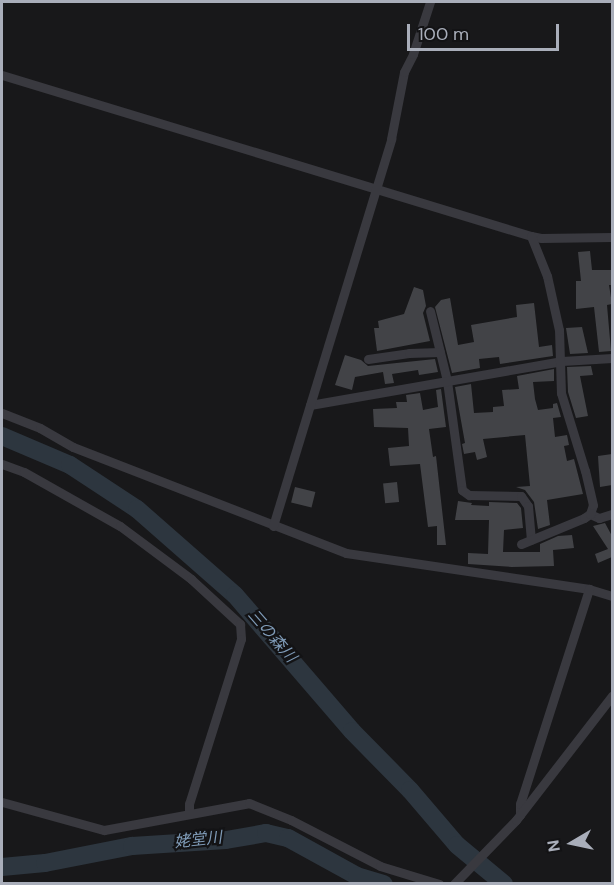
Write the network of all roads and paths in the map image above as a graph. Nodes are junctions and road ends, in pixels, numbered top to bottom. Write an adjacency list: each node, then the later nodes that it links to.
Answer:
1 (430, 2): 3 (street)
2 (2, 75): 3 (street)
3 (374, 189): 4 (street); 12 (street)
4 (531, 236): 5 (street); 10 (street)
5 (612, 237)
6 (430, 311): 7 (street)
7 (440, 352): 9 (street); 11 (street)
8 (612, 358): 10 (street)
9 (368, 359)
10 (562, 361): 11 (street); 15 (street)
11 (447, 381): 12 (street); 15 (street)
12 (310, 405): 17 (street)
13 (2, 413): 17 (street)
14 (2, 464): 22 (street)
15 (590, 514): 16 (street)
16 (612, 514)
17 (273, 526): 18 (street)
18 (589, 589): 19 (street); 23 (street)
19 (612, 596)
20 (612, 696): 23 (street)
21 (2, 802): 22 (street)
22 (189, 814): 25 (street)
23 (520, 814): 24 (street)
24 (457, 880)
25 (439, 884)

